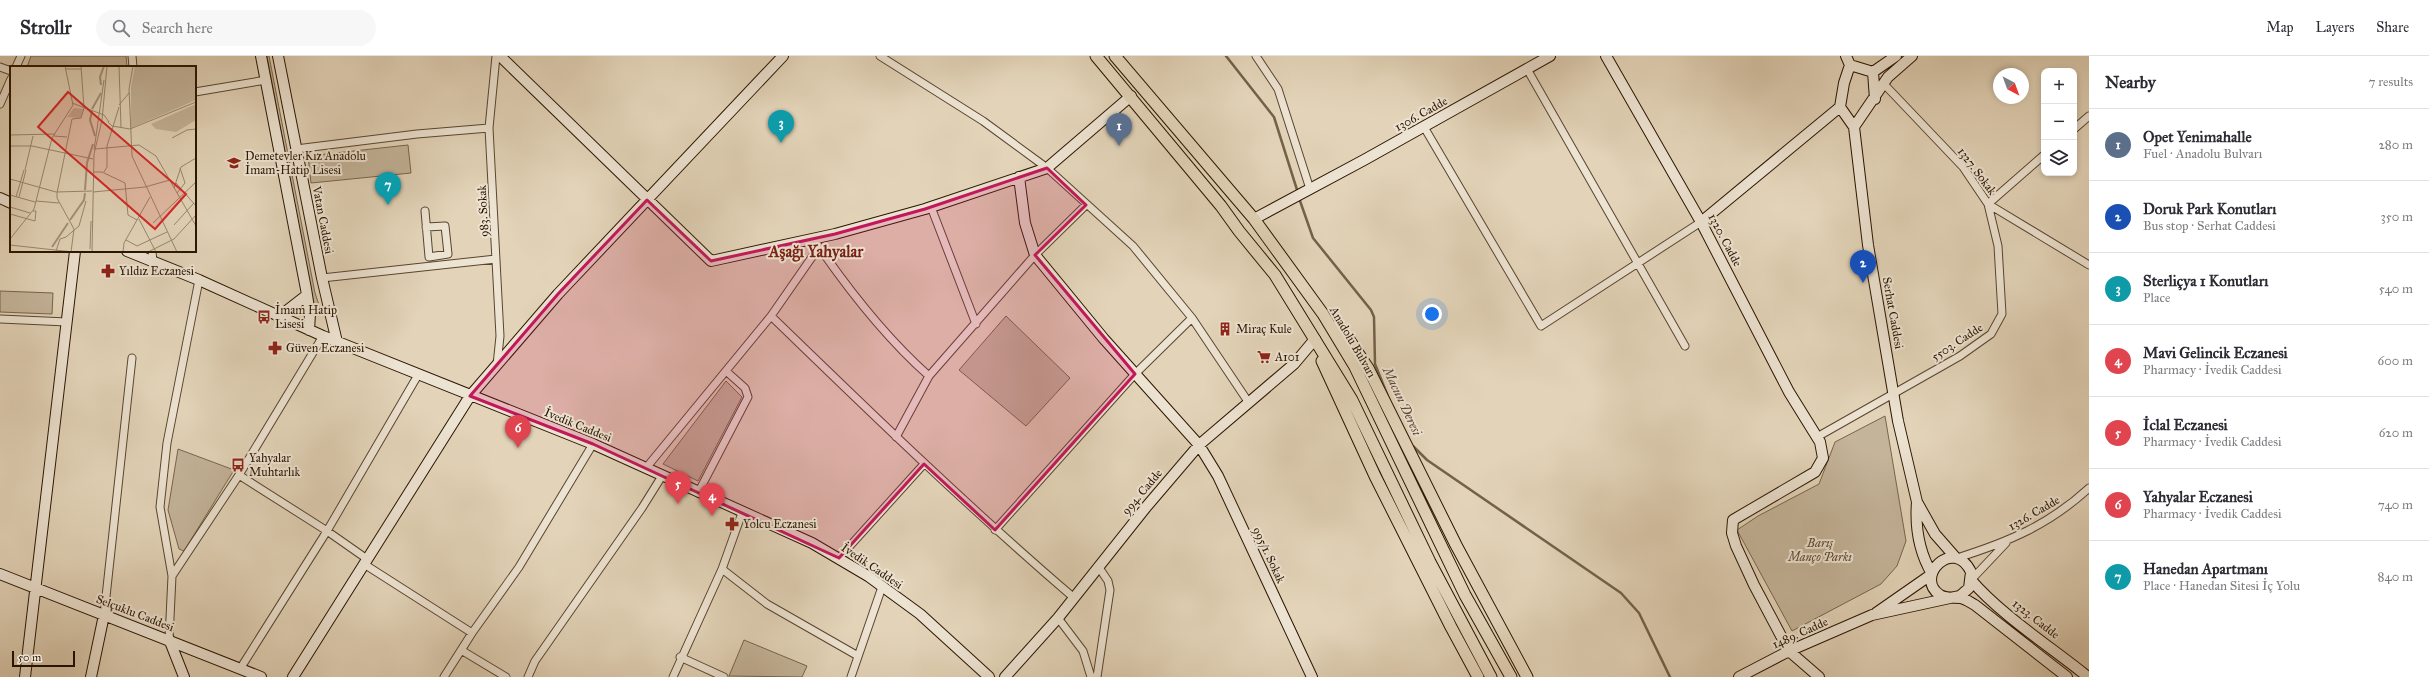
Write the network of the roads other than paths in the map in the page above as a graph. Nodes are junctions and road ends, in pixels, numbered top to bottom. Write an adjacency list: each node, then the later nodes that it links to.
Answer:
1 (21, 56): 17 (street)
2 (132, 56): 18 (street)
3 (261, 56): 23 (street)
4 (278, 56): 36 (street, Vatan Caddesi)
5 (496, 56): 34 (street, 983. Sokak)
6 (500, 56): 42 (street)
7 (783, 56): 42 (street)
8 (880, 56): 38 (street)
9 (1096, 56): 27 (main road)
10 (1115, 56): 48 (main road, Anadolu Bulvarı)
11 (1256, 56): 40 (street)
12 (1550, 56): 20 (street, 1306. Cadde)
13 (1606, 56): 49 (street, 1320. Cadde)
14 (1896, 56): 22 (street)
15 (1912, 56): 24 (street)
16 (1848, 60): 22 (street); 30 (street)
17 (16, 66)
18 (133, 66)
19 (0, 67): 21 (street)
20 (1527, 69): 33 (street, 1306. Cadde); 58 (street)
21 (10, 71)
22 (1873, 72): 28 (street)
23 (266, 80): 26 (street); 62 (street)
24 (1886, 80): 28 (street); 44 (street, 1327. Sokak)
25 (10, 81): 29 (street)
26 (196, 92)
27 (1131, 96): 38 (street); 72 (main road)
28 (1874, 99): 35 (street)
29 (0, 104)
30 (1840, 107): 35 (street, Serhat Caddesi); 49 (street)
31 (2089, 116): 32 (street)
32 (2077, 126)
33 (1424, 127): 40 (street, 1306. Cadde); 58 (street)
34 (489, 128): 36 (street); 56 (street, 983. Sokak)
35 (1854, 128): 81 (street, Serhat Caddesi)
36 (296, 149): 60 (street, Vatan Caddesi)
37 (2041, 158): 44 (street)
38 (1047, 168): 39 (street); 45 (street)
39 (1019, 177): 46 (street); 55 (street)
40 (1307, 190): 48 (street, 1306. Cadde)
41 (0, 198): 43 (street)
42 (647, 200): 51 (street); 76 (street)
43 (10, 203)
44 (1988, 204): 59 (street, 1327. Sokak); 81 (street, 5503. Cadde)
45 (1086, 205): 55 (street); 66 (street)
46 (931, 207): 51 (street); 69 (street)
47 (425, 212): 50 (street)
48 (1254, 219): 63 (main road, Anadolu Bulvarı)
49 (1701, 222): 58 (street); 85 (street, 1320. Cadde)
50 (426, 227): 50 (street)
51 (817, 243): 65 (street); 80 (street)
52 (75, 252): 68 (street)
53 (129, 252): 57 (street, İvedik Caddesi)
54 (152, 252): 57 (street)
55 (1035, 255): 69 (street); 78 (street, 995/1. Sokak)
56 (496, 258): 60 (street); 76 (street, 983. Sokak)
57 (153, 262): 61 (street, İvedik Caddesi)
58 (1638, 264): 74 (street)
59 (2089, 264)
60 (322, 278): 73 (street, Vatan Caddesi)
61 (199, 280): 64 (street, İvedik Caddesi); 106 (street)
62 (306, 295): 64 (street); 70 (street)
63 (1322, 314): 140 (main road, Anadolu Bulvarı); 141 (main road)
64 (280, 316): 70 (street, İvedik Caddesi)
65 (772, 316): 77 (street); 84 (street)
66 (1192, 318): 78 (street); 83 (street)
67 (0, 319): 68 (street)
68 (66, 322): 109 (street)
69 (976, 324): 80 (street)
70 (309, 330): 71 (street, İvedik Caddesi)
71 (322, 336): 73 (street, İvedik Caddesi); 90 (street)
72 (1315, 339): 83 (street, 994. Cadde); 138 (main road); 139 (main road)
73 (337, 342): 79 (street, İvedik Caddesi)
74 (1685, 346)
75 (132, 358): 112 (street)
76 (497, 366): 82 (street)
77 (726, 371): 89 (street); 93 (street)
78 (1136, 374): 87 (street, 995/1. Sokak); 96 (street)
79 (418, 375): 82 (street, İvedik Caddesi); 97 (street)
80 (929, 376): 84 (street)
81 (1893, 394): 85 (street, 5503. Cadde); 94 (street, Serhat Caddesi)
82 (470, 396): 86 (street, İvedik Caddesi); 101 (street)
83 (1249, 403): 87 (street, 994. Cadde)
84 (896, 437): 88 (street)
85 (1817, 437): 118 (street, 1320. Cadde)
86 (593, 444): 89 (street, İvedik Caddesi); 115 (street)
87 (1199, 445): 102 (street, 994. Cadde); 137 (street, 995/1. Sokak)
88 (924, 464): 96 (street); 99 (street)
89 (646, 468): 91 (street, İvedik Caddesi)
90 (239, 475): 97 (street); 106 (street)
91 (662, 476): 93 (street, İvedik Caddesi); 129 (street)
92 (2089, 488): 98 (street, 1326. Cadde)
93 (698, 493): 95 (street, İvedik Caddesi)
94 (1917, 502): 100 (street); 105 (street)
95 (742, 513): 99 (street, İvedik Caddesi); 103 (street)
96 (995, 530): 110 (street)
97 (328, 531): 101 (street); 121 (street)
98 (2008, 542): 100 (street); 107 (street)
99 (839, 558): 108 (street, İvedik Caddesi)
100 (1957, 558): 105 (street); 107 (street)
101 (365, 561): 115 (street); 126 (street)
102 (1098, 566): 110 (street, 994. Cadde); 136 (street)
103 (722, 569): 119 (street); 120 (street)
104 (0, 574): 109 (street, Selçuklu Caddesi)
105 (1932, 574): 111 (street); 113 (street, 1489. Cadde)
106 (172, 576): 116 (street)
107 (1971, 580): 111 (street); 145 (street, 1323. Cadde)
108 (882, 587): 119 (street); 133 (street, İvedik Caddesi)
109 (34, 588): 112 (street, Selçuklu Caddesi); 122 (street)
110 (1073, 597): 114 (street, 994. Cadde)
111 (1950, 598): 113 (street, 1489. Cadde); 144 (street)
112 (104, 615): 116 (street, Selçuklu Caddesi); 123 (street)
113 (1872, 615): 118 (street, 1489. Cadde)
114 (1058, 618): 134 (street, 994. Cadde); 135 (street)
115 (472, 632): 117 (street)
116 (169, 640): 121 (street, Selçuklu Caddesi); 124 (street)
117 (461, 650): 127 (street); 128 (street)
118 (1789, 651): 142 (street, 1489. Cadde); 143 (street)
119 (858, 656): 132 (street)
120 (680, 658): 130 (street); 131 (street)
121 (240, 669): 125 (street, Selçuklu Caddesi)
122 (25, 677)
123 (91, 677)
124 (184, 677)
125 (261, 677)
126 (293, 677)
127 (444, 677)
128 (506, 677)
129 (528, 677)
130 (673, 677)
131 (724, 677)
132 (851, 677)
133 (989, 677)
134 (1005, 677)
135 (1091, 677)
136 (1097, 677)
137 (1312, 677)
138 (1478, 677)
139 (1491, 677)
140 (1511, 677)
141 (1527, 677)
142 (1739, 677)
143 (1819, 677)
144 (2067, 677)
145 (2088, 677)

